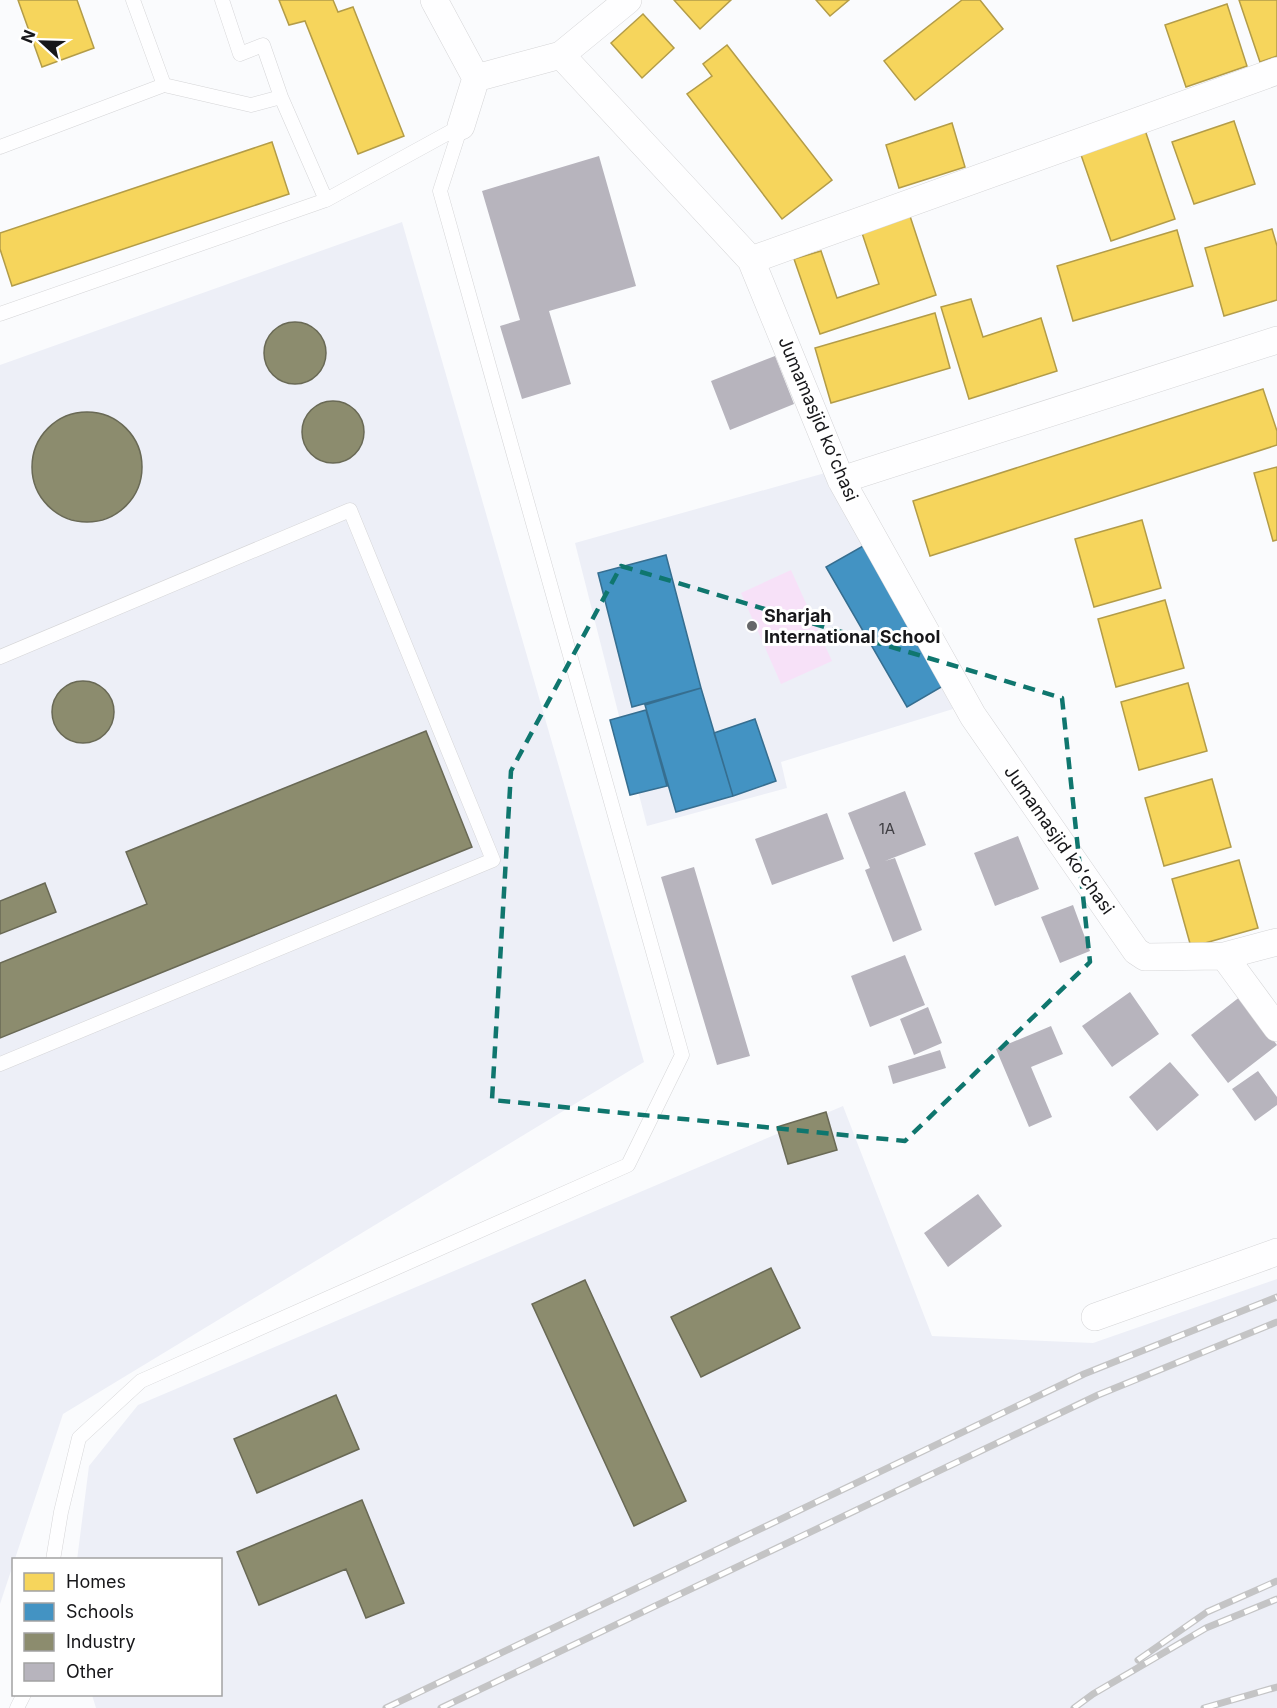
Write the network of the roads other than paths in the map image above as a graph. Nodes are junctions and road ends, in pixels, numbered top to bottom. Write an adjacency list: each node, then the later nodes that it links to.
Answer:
1 (134, 0): 8 (lane)
2 (222, 0): 9 (lane)
3 (434, 0): 7 (street)
4 (628, 0): 5 (street)
5 (561, 56): 7 (street); 13 (street, Jumamasjid koʻchasi)
6 (1277, 71): 13 (street)
7 (476, 78): 10 (street)
8 (164, 85): 9 (lane); 11 (lane)
9 (281, 97): 12 (lane)
10 (461, 126): 12 (lane); 24 (lane)
11 (0, 147)
12 (326, 200): 14 (lane)
13 (751, 260): 16 (street, Jumamasjid koʻchasi)
14 (0, 314)
15 (1277, 340): 16 (street)
16 (841, 480): 19 (street, Jumamasjid koʻchasi)
17 (0, 657): 21 (lane)
18 (1277, 942): 19 (street)
19 (1224, 956): 20 (street)
20 (1277, 1028)
21 (0, 1064)
22 (1277, 1251): 23 (street)
23 (1095, 1317)
24 (53, 1558)

